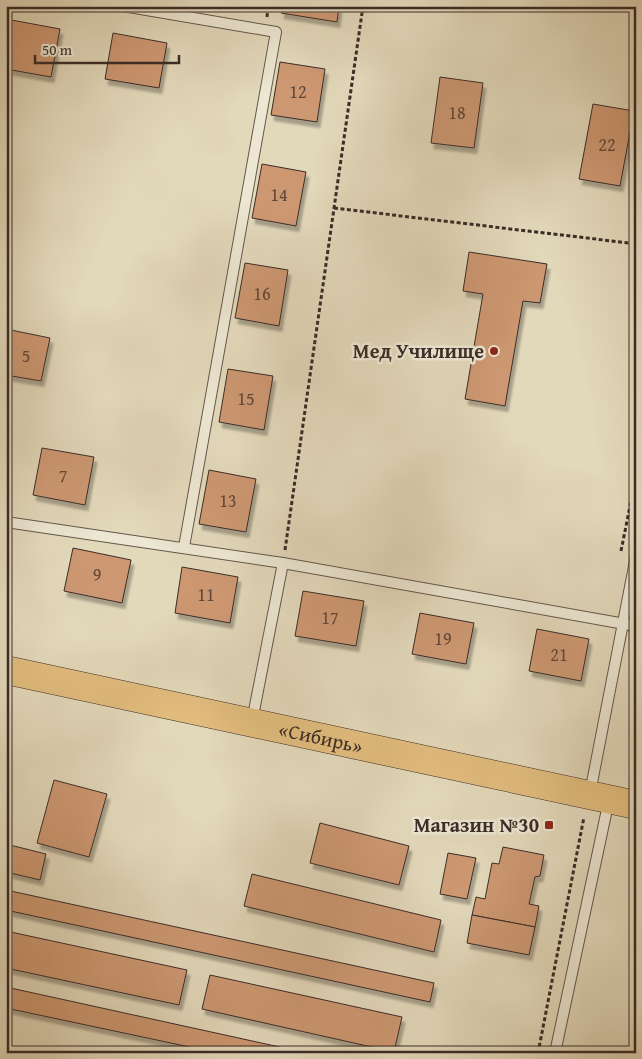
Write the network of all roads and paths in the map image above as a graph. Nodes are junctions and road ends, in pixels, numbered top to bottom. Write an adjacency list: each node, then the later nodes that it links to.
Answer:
1 (123, 6): 6 (lane)
2 (363, 6): 3 (path)
3 (334, 208): 4 (path); 8 (path)
4 (636, 241)
5 (6, 522): 6 (lane)
6 (184, 547): 8 (lane)
7 (636, 556): 9 (lane)
8 (283, 563): 9 (lane); 12 (lane)
9 (623, 623): 10 (lane); 13 (lane)
10 (636, 626)
11 (6, 670): 12 (main road, «Сибирь»)
12 (252, 721): 13 (main road, «Сибирь»)
13 (594, 803): 14 (main road, «Сибирь»); 15 (path); 16 (lane)
14 (636, 805)
15 (538, 1053)
16 (555, 1053)

